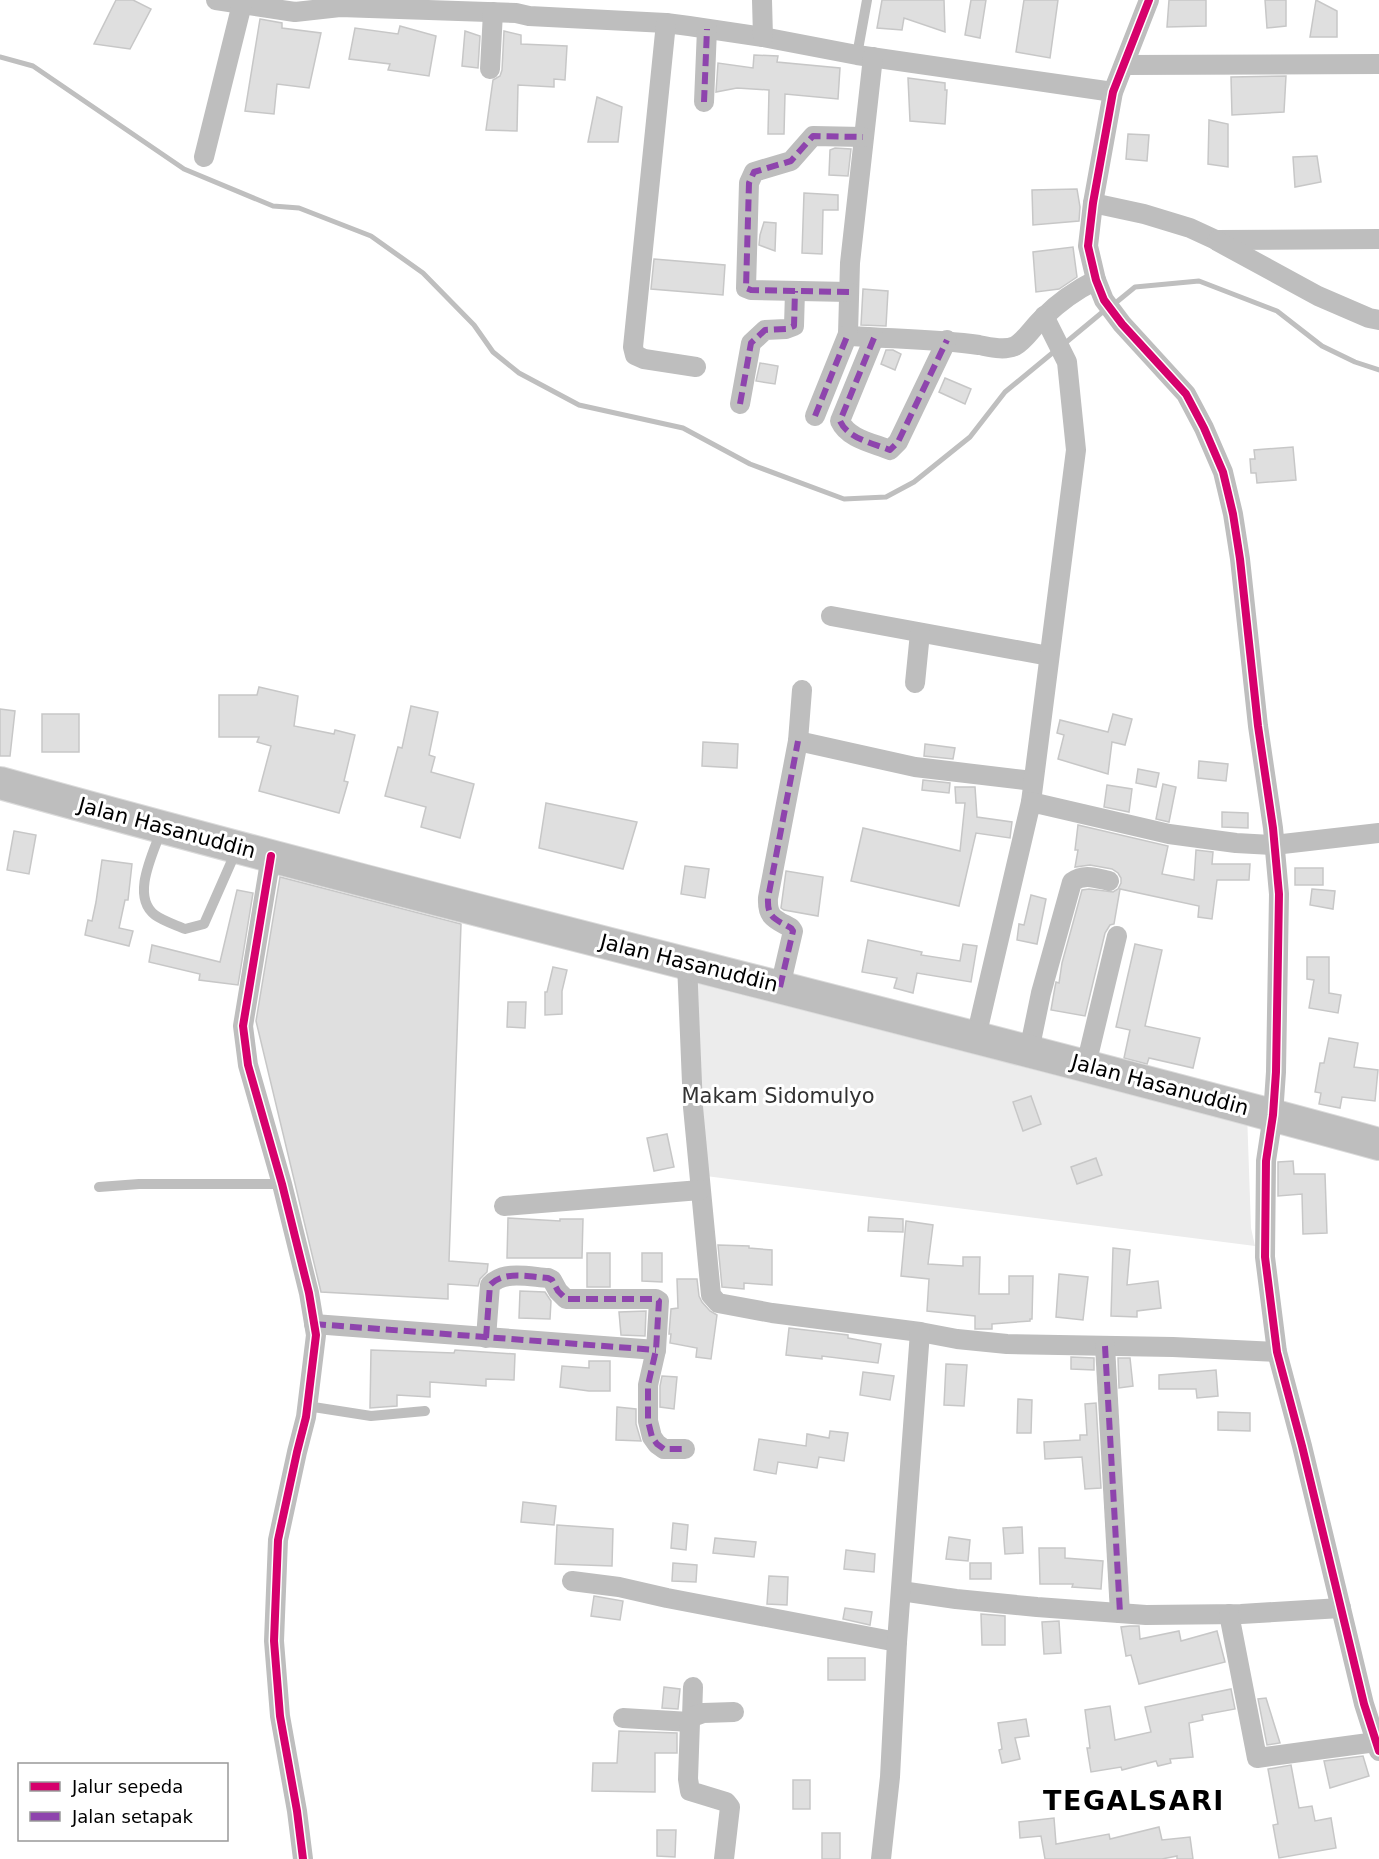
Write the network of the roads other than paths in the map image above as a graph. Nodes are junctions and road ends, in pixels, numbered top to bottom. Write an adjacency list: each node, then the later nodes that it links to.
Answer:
1 (216, 0): 5 (street)
2 (762, 0): 11 (street)
3 (867, 0): 12 (lane)
4 (1149, 0): 14 (street)
5 (242, 4): 6 (street); 19 (street)
6 (340, 4): 8 (street)
7 (529, 8): 8 (street); 9 (street)
8 (493, 12): 15 (street)
9 (666, 23): 10 (street); 31 (street)
10 (707, 29): 11 (street); 17 (street)
11 (763, 37): 12 (street)
12 (865, 56): 16 (street); 18 (street)
13 (1379, 63): 14 (street)
14 (1124, 65): 16 (street)
15 (490, 69)
16 (1113, 92): 20 (street)
17 (704, 102)
18 (863, 137): 24 (street); 25 (street)
19 (204, 157)
20 (1093, 203): 22 (street); 23 (street)
21 (1379, 239): 22 (street)
22 (1215, 240): 27 (street)
23 (1096, 280): 26 (street); 45 (street)
24 (795, 291): 25 (street); 32 (street)
25 (849, 292): 28 (street)
26 (1044, 316): 30 (street); 36 (street)
27 (1379, 320)
28 (848, 334): 29 (street); 33 (street)
29 (874, 338): 30 (street); 30 (street)
30 (947, 340)
31 (696, 367)
32 (740, 404)
33 (815, 416)
34 (831, 616): 35 (street)
35 (920, 633): 36 (street); 37 (street)
36 (1049, 656): 40 (street)
37 (915, 683)
38 (801, 690): 39 (street)
39 (798, 741): 40 (street); 51 (street)
40 (1034, 781): 42 (street)
41 (0, 783): 43 (main road, Jalan Hasanuddin)
42 (1031, 802): 45 (street); 52 (street)
43 (162, 828): 46 (main road, Jalan Hasanuddin); 46 (lane)
44 (1379, 833): 45 (street)
45 (1274, 845): 55 (street)
46 (238, 847): 47 (main road, Jalan Hasanuddin)
47 (271, 856): 50 (main road, Jalan Hasanuddin); 57 (street)
48 (1109, 881): 53 (street)
49 (1117, 936): 54 (street)
50 (687, 963): 51 (main road, Jalan Hasanuddin); 59 (street)
51 (780, 987): 52 (main road, Jalan Hasanuddin)
52 (976, 1037): 53 (main road, Jalan Hasanuddin)
53 (1029, 1051): 54 (main road, Jalan Hasanuddin)
54 (1086, 1065): 55 (main road, Jalan Hasanuddin)
55 (1273, 1115): 56 (main road, Jalan Hasanuddin); 66 (street)
56 (1379, 1144)
57 (282, 1184): 58 (lane); 61 (street)
58 (99, 1187)
59 (700, 1191): 60 (street); 62 (street)
60 (504, 1206)
61 (314, 1324): 63 (street); 67 (street)
62 (920, 1332): 64 (street); 71 (street)
63 (486, 1338): 65 (street); 65 (street)
64 (1105, 1346): 66 (street); 73 (street)
65 (656, 1350): 69 (street)
66 (1277, 1352): 72 (street)
67 (307, 1406): 68 (lane); 82 (street)
68 (424, 1411)
69 (685, 1449)
70 (572, 1581): 75 (street)
71 (901, 1591): 73 (street); 75 (street)
72 (1341, 1608): 74 (street); 77 (street)
73 (1120, 1613): 74 (street)
74 (1229, 1614): 81 (street)
75 (897, 1642): 84 (street)
76 (693, 1687): 80 (street)
77 (1371, 1702): 81 (street)
78 (734, 1712): 80 (street)
79 (623, 1718): 80 (street)
80 (691, 1720): 83 (street)
81 (1378, 1746)
82 (303, 1859)
83 (724, 1859)
84 (881, 1859)

